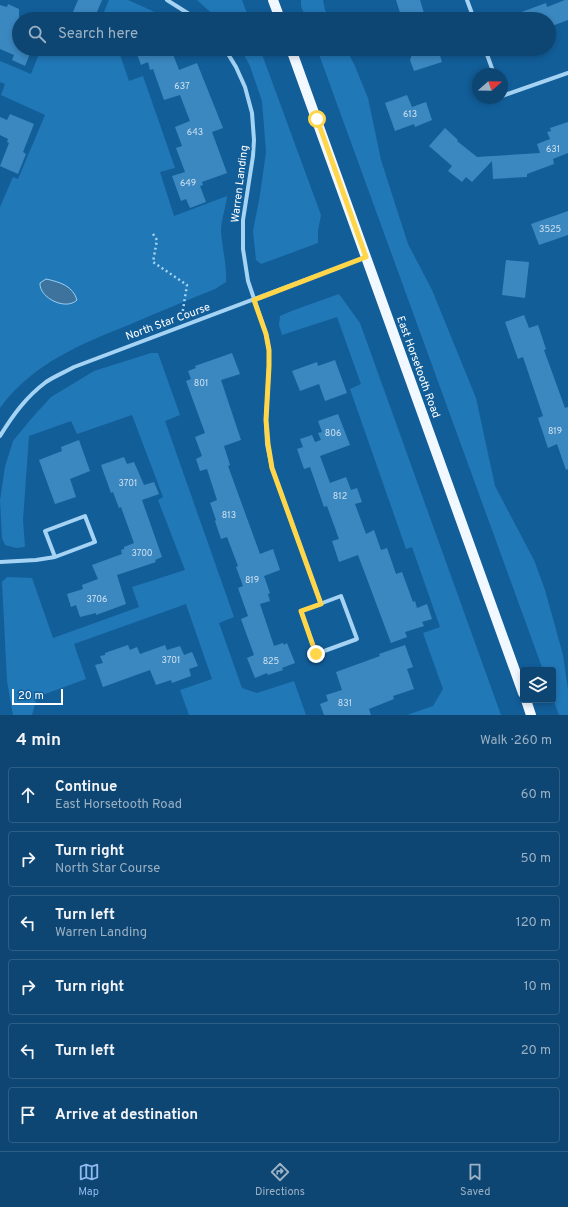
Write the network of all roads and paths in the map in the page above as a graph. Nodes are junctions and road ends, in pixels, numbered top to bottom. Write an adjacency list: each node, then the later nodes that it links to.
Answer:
1 (167, 0): 4 (street)
2 (273, 0): 5 (main road)
3 (467, 0): 6 (street)
4 (185, 12)
5 (277, 12)
6 (471, 12)
7 (229, 56): 15 (street, Warren Landing)
8 (294, 56): 14 (main road, East Horsetooth Road)
9 (488, 56): 10 (street)
10 (492, 68)
11 (568, 73): 12 (street)
12 (508, 94)
13 (153, 234): 16 (path)
14 (366, 257): 15 (street, North Star Course); 21 (main road, East Horsetooth Road)
15 (254, 300): 16 (street, North Star Course); 20 (street, Warren Landing)
16 (180, 327): 17 (street, North Star Course)
17 (0, 436)
18 (55, 557): 18 (street); 19 (street)
19 (0, 562)
20 (321, 604): 20 (street)
21 (520, 685)
22 (527, 703): 23 (main road)
23 (531, 715)

